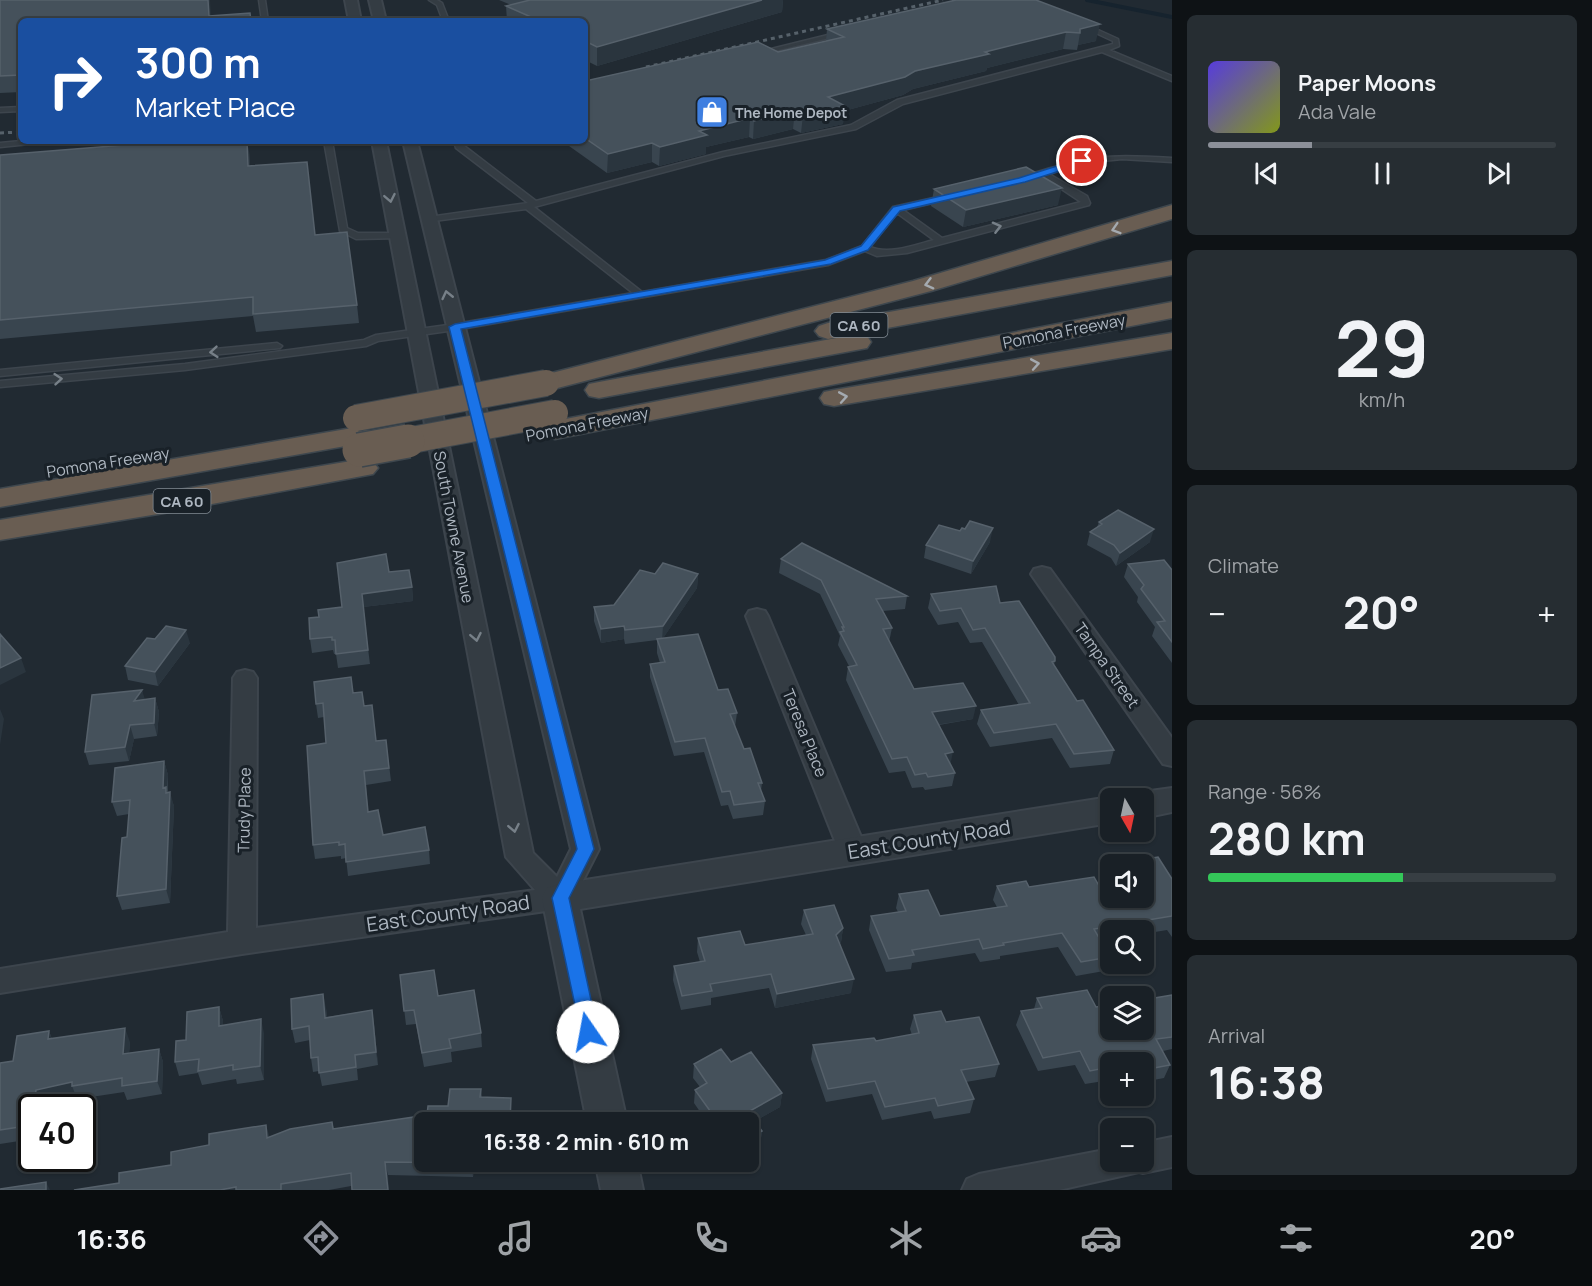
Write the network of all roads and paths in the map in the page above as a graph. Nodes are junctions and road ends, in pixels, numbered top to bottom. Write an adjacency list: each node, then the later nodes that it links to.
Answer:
1 (261, 0): 5 (lane)
2 (351, 0): 6 (street)
3 (375, 0): 7 (street)
4 (432, 0): 8 (lane)
5 (264, 18)
6 (354, 18)
7 (379, 18)
8 (445, 18)
9 (1078, 23): 12 (lane)
10 (845, 33): 11 (lane)
11 (766, 51)
12 (1103, 51): 13 (lane); 26 (lane)
13 (1172, 79)
14 (18, 109): 15 (lane)
15 (0, 110)
16 (18, 143): 21 (lane)
17 (329, 144): 30 (lane)
18 (380, 144): 30 (street, South Towne Avenue, one-way to 30)
19 (411, 144): 29 (street)
20 (459, 144): 26 (lane)
21 (0, 145)
22 (1172, 160): 23 (lane)
23 (1042, 173): 24 (lane); 31 (lane, one-way to 23)
24 (1011, 182)
25 (957, 194): 27 (lane)
26 (531, 205): 29 (lane); 35 (lane)
27 (896, 209): 31 (lane); 32 (lane)
28 (1172, 212): 44 (highway, one-way to 44)
29 (429, 220): 38 (street, one-way to 29)
30 (398, 236): 39 (street, South Towne Avenue)
31 (941, 241): 32 (lane)
32 (865, 248): 35 (lane)
33 (1172, 268): 44 (highway, Pomona Freeway / CA 60)
34 (1172, 282): 44 (highway)
35 (638, 293): 38 (lane)
36 (1172, 296): 44 (highway)
37 (1172, 310): 44 (highway, Pomona Freeway / CA 60)
38 (455, 327): 39 (lane); 58 (street)
39 (417, 331): 40 (lane); 58 (street, South Towne Avenue, one-way to 58)
40 (376, 338): 42 (lane, one-way to 42); 43 (lane, one-way to 40)
41 (1172, 341): 44 (highway, one-way to 41)
42 (0, 373)
43 (0, 384)
44 (552, 406): 45 (highway, Pomona Freeway / CA 60); 45 (highway, Pomona Freeway / CA 60, bridge)
45 (359, 443): 46 (highway, Pomona Freeway / CA 60); 47 (highway); 48 (highway); 49 (highway, Pomona Freeway / CA 60)
46 (0, 479)
47 (0, 498)
48 (0, 516)
49 (0, 530)
50 (1042, 574): 53 (street, Tampa Street)
51 (757, 616): 57 (street, Teresa Place)
52 (245, 678): 59 (street, Trudy Place)
53 (1172, 757)
54 (1172, 800): 55 (street)
55 (1154, 803)
56 (1100, 812): 57 (street, East County Road)
57 (853, 851): 58 (street, East County Road)
58 (560, 898): 59 (street, East County Road); 61 (street)
59 (242, 942): 60 (street, East County Road)
60 (0, 981)
61 (605, 1112)
62 (1172, 1152): 63 (street)
63 (1154, 1156)
64 (1100, 1166): 67 (street)
65 (618, 1172): 66 (street)
66 (622, 1190)
67 (980, 1190)

